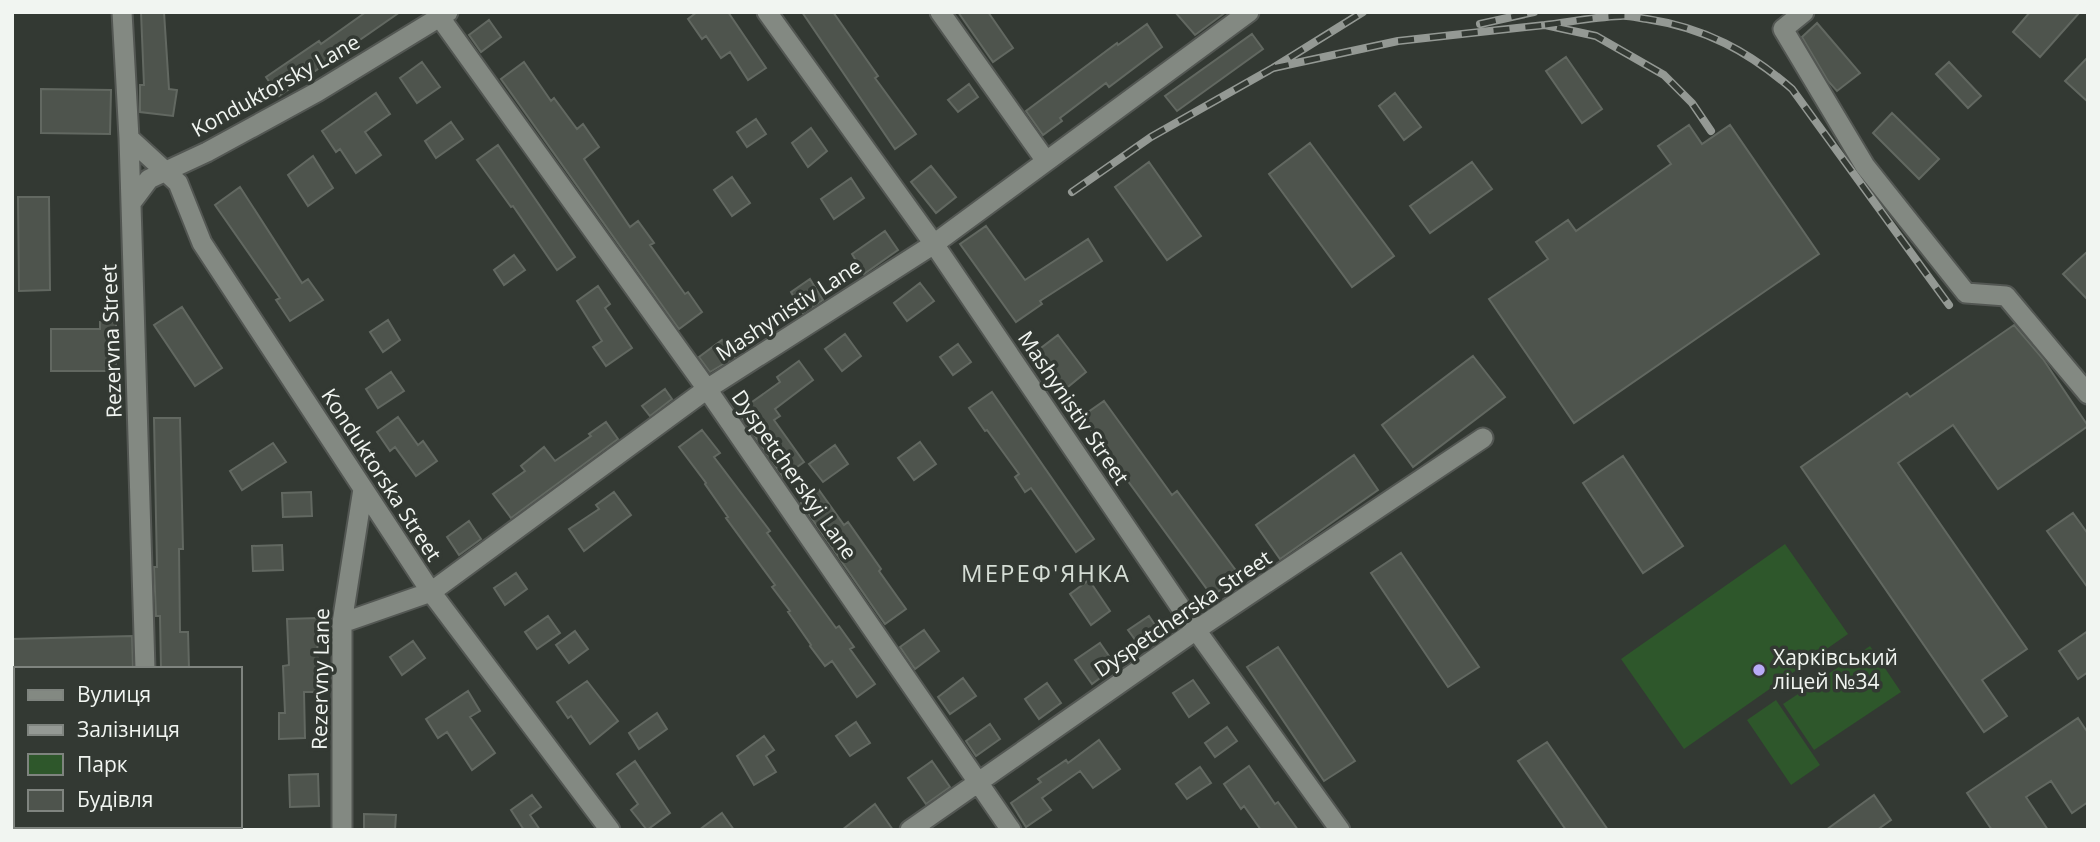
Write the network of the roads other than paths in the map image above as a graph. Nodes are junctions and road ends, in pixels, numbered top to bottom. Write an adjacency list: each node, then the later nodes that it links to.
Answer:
1 (121, 12): 7 (street, Rezervna Street)
2 (766, 12): 11 (street, Mashynistiv Street)
3 (940, 12): 8 (street)
4 (1249, 12): 8 (street, Mashynistiv Lane)
5 (1804, 12): 13 (street)
6 (441, 14): 9 (street, Konduktorsky Lane); 12 (street, Dyspetcherskyi Lane)
7 (129, 138): 9 (street, Konduktorska Street); 10 (street, Rezervna Street)
8 (1046, 161): 11 (street, Mashynistiv Lane)
9 (165, 171): 10 (street, Konduktorsky Lane); 15 (street, Konduktorska Street)
10 (131, 203): 19 (street, Rezervna Street)
11 (934, 244): 12 (street, Mashynistiv Lane); 18 (street, Mashynistiv Street)
12 (707, 389): 16 (street, Mashynistiv Lane); 20 (street, Dyspetcherskyi Lane)
13 (2088, 394)
14 (1483, 438): 18 (street, Dyspetcherska Street)
15 (363, 489): 16 (street, Konduktorska Street); 17 (street, Rezervny Lane)
16 (431, 592): 17 (street, Mashynistiv Lane); 22 (street, Konduktorska Street)
17 (342, 623): 21 (street, Rezervny Lane)
18 (1196, 630): 20 (street, Dyspetcherska Street); 25 (street, Mashynistiv Street)
19 (145, 667)
20 (978, 783): 23 (street, Dyspetcherska Street); 24 (street, Dyspetcherskyi Lane)
21 (342, 830)
22 (610, 830)
23 (910, 830)
24 (1011, 830)
25 (1340, 830)

